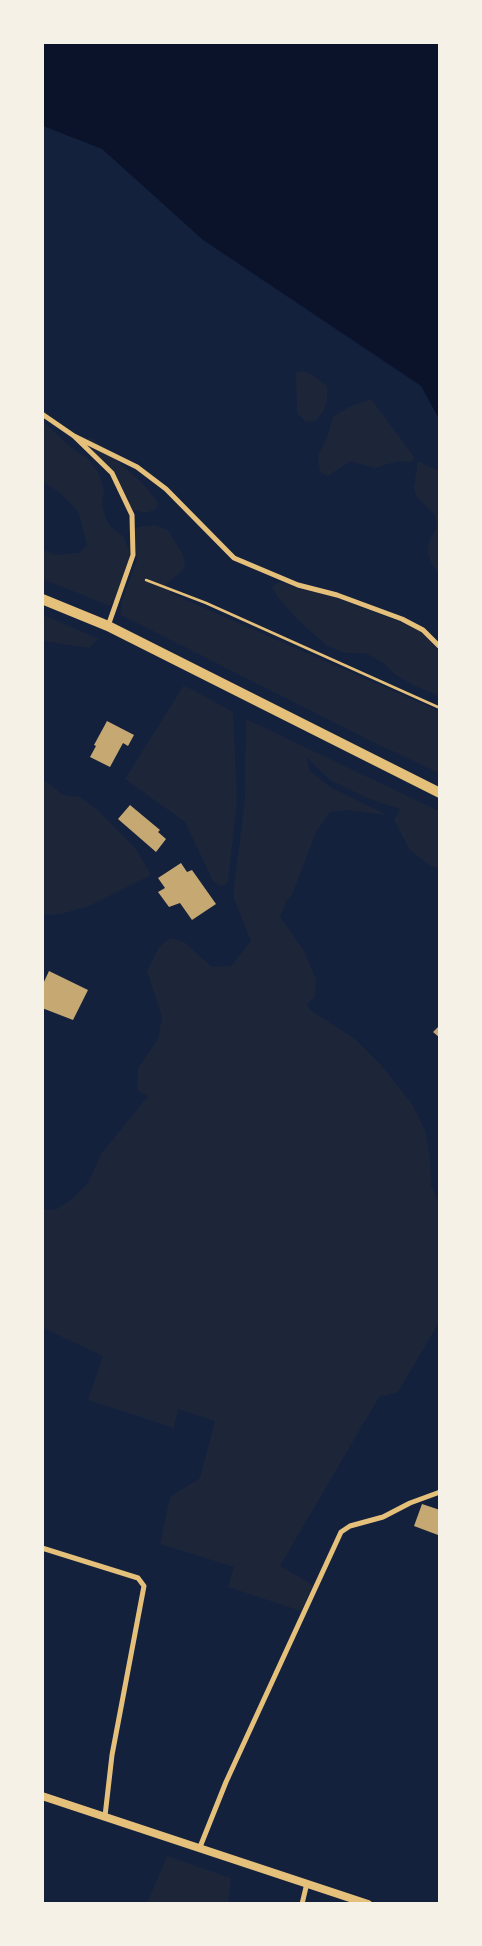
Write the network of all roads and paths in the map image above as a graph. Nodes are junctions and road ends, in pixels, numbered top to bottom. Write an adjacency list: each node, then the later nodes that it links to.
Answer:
1 (42, 414): 2 (street)
2 (74, 436): 5 (street); 6 (street)
3 (146, 580): 7 (path)
4 (42, 599): 5 (main road)
5 (108, 626): 8 (main road)
6 (440, 647)
7 (440, 708)
8 (440, 793)
9 (440, 1492): 13 (street)
10 (42, 1548): 12 (street)
11 (42, 1796): 12 (street)
12 (105, 1816): 13 (street)
13 (200, 1847): 14 (street)
14 (307, 1883): 15 (street); 16 (street)
15 (302, 1904)
16 (368, 1904)

